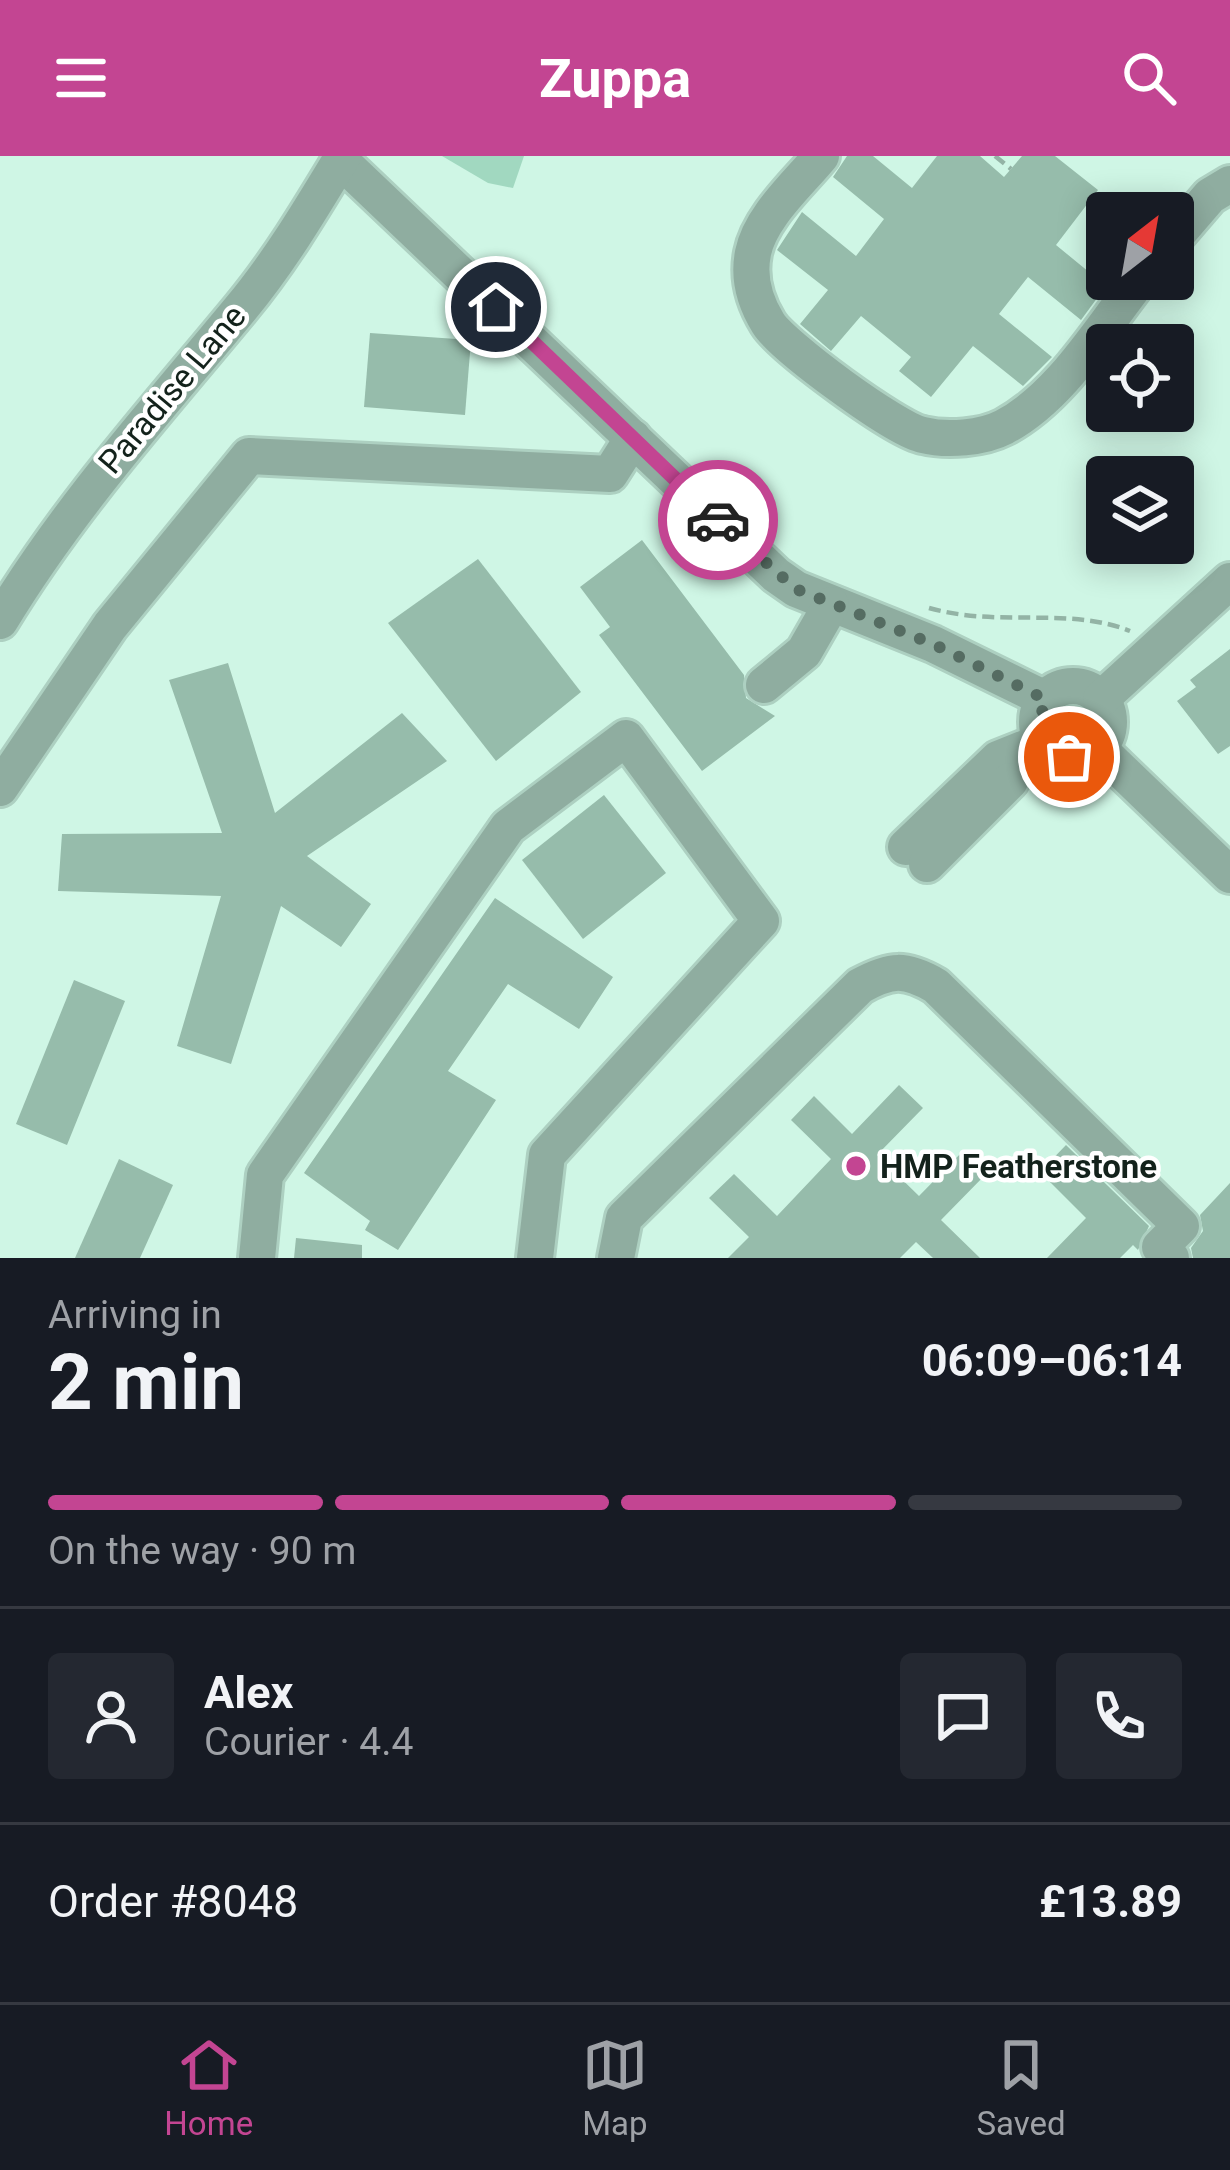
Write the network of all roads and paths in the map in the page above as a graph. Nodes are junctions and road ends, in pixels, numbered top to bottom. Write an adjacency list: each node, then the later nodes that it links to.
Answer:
1 (821, 156): 7 (street)
2 (995, 156): 4 (path)
3 (341, 158): 8 (street); 12 (street, Paradise Lane)
4 (1011, 169)
5 (1230, 184): 6 (street)
6 (1194, 215)
7 (1123, 300)
8 (633, 438): 11 (street); 19 (street)
9 (1230, 581): 13 (street)
10 (914, 604): 13 (path)
11 (832, 605): 14 (street); 16 (street)
12 (0, 621)
13 (1159, 651): 15 (street)
14 (764, 685)
15 (1101, 698): 16 (street); 18 (street)
16 (1045, 699): 17 (street)
17 (1047, 745): 18 (street); 20 (street)
18 (1098, 748): 21 (street)
19 (0, 788)
20 (916, 856)
21 (1230, 875)
22 (257, 1258): 23 (street)
23 (535, 1258)
24 (616, 1258): 25 (street)
25 (1171, 1258)

